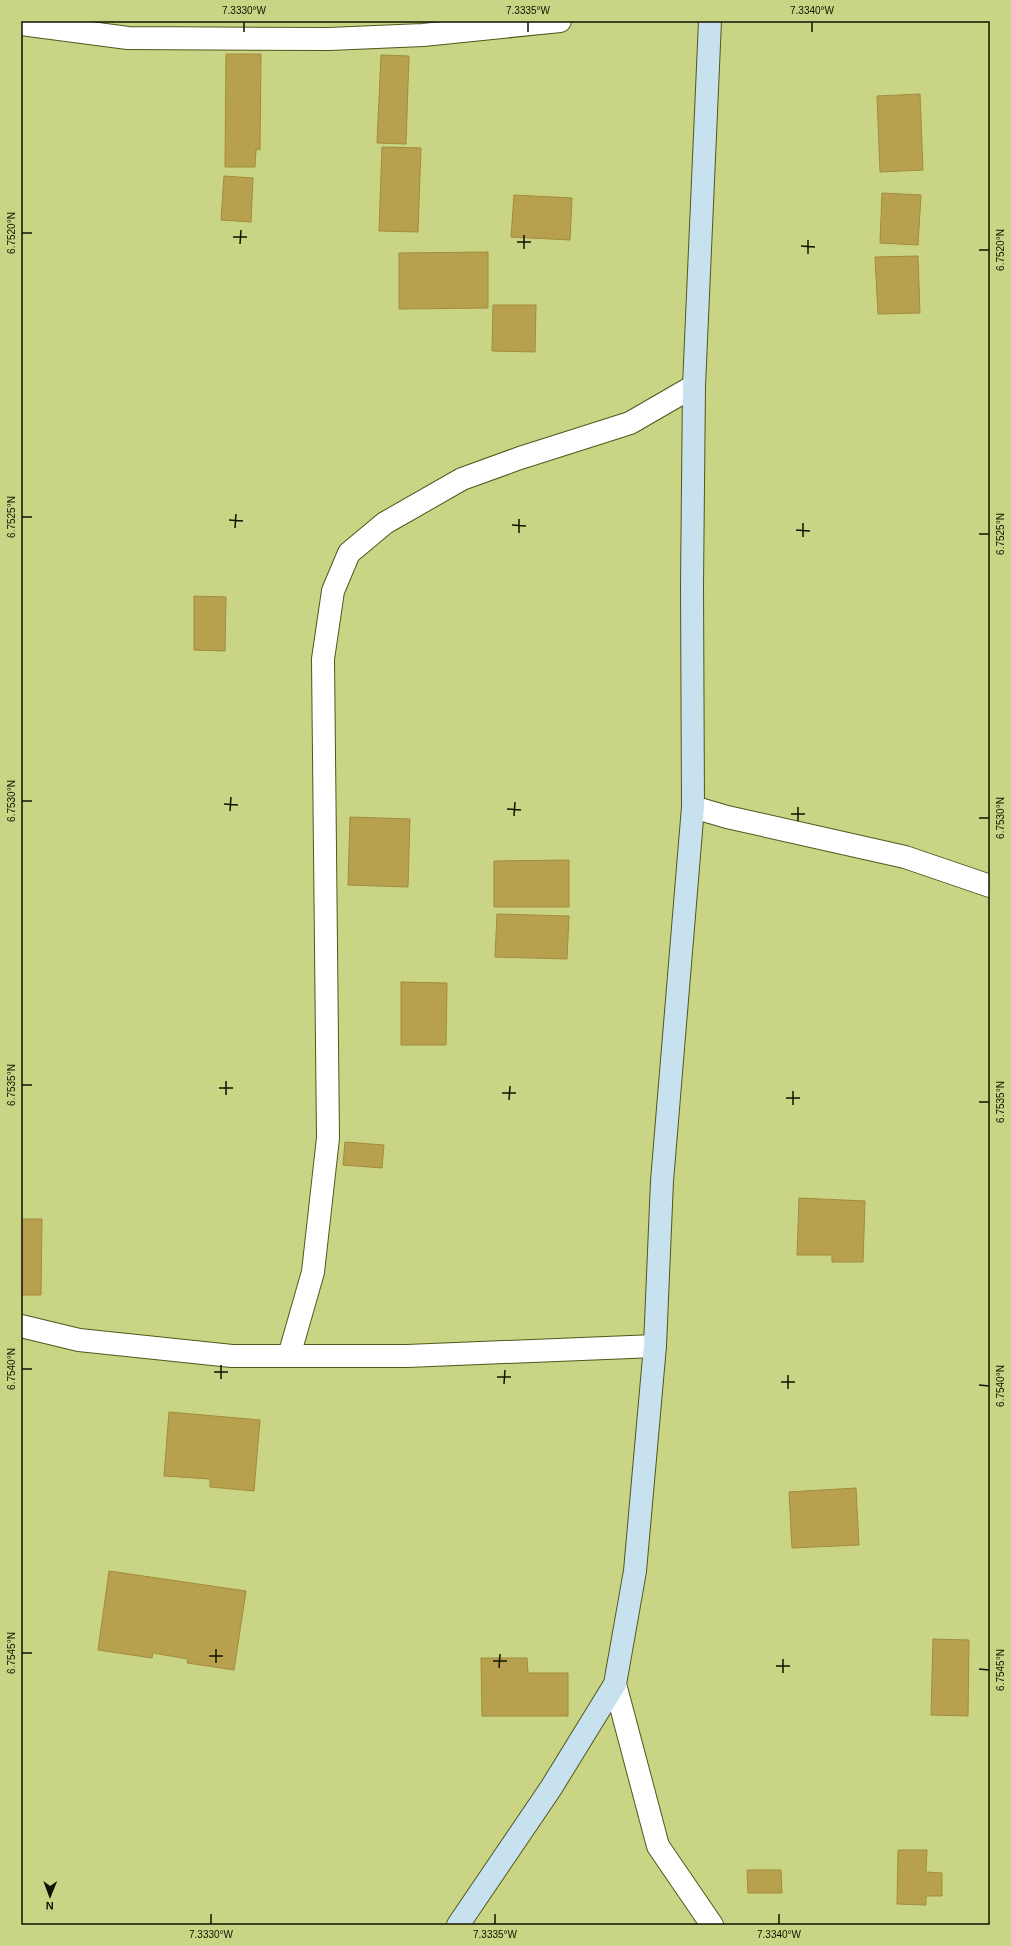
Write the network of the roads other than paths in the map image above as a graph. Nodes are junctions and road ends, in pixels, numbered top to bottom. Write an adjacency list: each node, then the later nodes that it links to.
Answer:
1 (560, 21): 3 (street)
2 (710, 21): 4 (main road)
3 (21, 24)
4 (694, 386): 5 (main road); 9 (street)
5 (693, 807): 6 (street); 8 (main road)
6 (990, 886)
7 (21, 1326): 9 (street)
8 (655, 1346): 9 (street); 10 (main road)
9 (288, 1356)
10 (615, 1684): 11 (main road); 12 (street)
11 (458, 1925)
12 (712, 1925)

